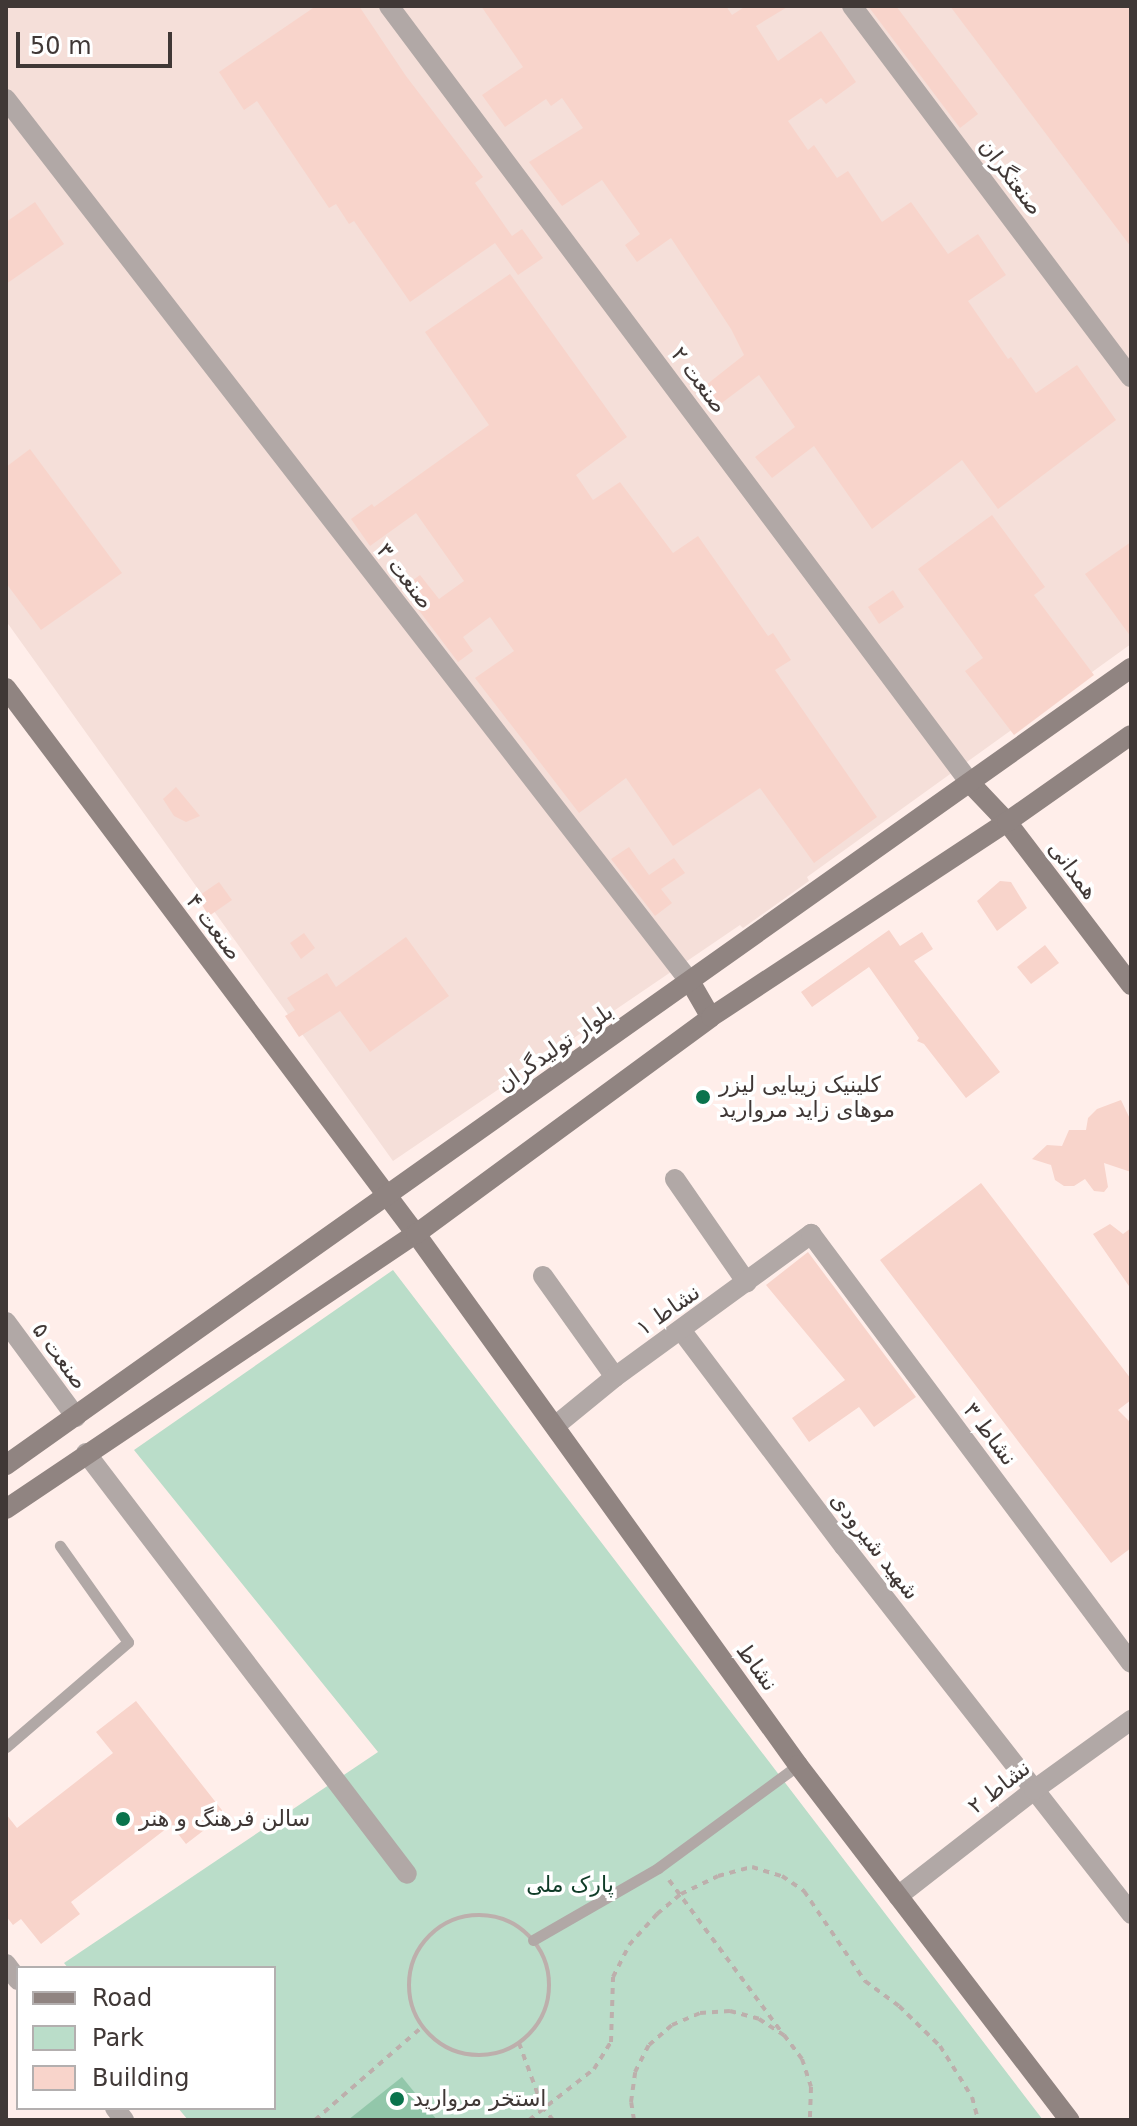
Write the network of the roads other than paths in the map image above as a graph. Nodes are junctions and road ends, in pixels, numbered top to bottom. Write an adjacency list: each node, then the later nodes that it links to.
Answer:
1 (389, 6): 8 (street, صنعت ۲)
2 (852, 6): 4 (street, صنعتگران)
3 (6, 99): 10 (street, صنعت ۳)
4 (1131, 377)
5 (1131, 668): 8 (main road, بلوار تولیدگران)
6 (6, 688): 14 (main road, صنعت ۴)
7 (1131, 735): 9 (main road)
8 (970, 783): 9 (main road, همدانی); 10 (main road, بلوار تولیدگران)
9 (1007, 822): 11 (main road, همدانی); 12 (main road)
10 (691, 983): 12 (main road); 14 (main road, بلوار تولیدگران)
11 (1131, 985)
12 (711, 1017): 15 (main road)
13 (675, 1179): 18 (street)
14 (384, 1196): 15 (main road, صنعت ۴); 22 (main road, بلوار تولیدگران)
15 (416, 1234): 23 (main road, نشاط); 24 (main road)
16 (811, 1234): 18 (street, نشاط ۱); 28 (street, نشاط ۳)
17 (543, 1276): 21 (street)
18 (747, 1283): 20 (street, نشاط ۱)
19 (6, 1322): 22 (street, صنعت ۵)
20 (681, 1330): 21 (street, نشاط ۱); 32 (street, شهید شیرودی)
21 (615, 1377): 23 (street, نشاط ۱)
22 (76, 1417): 25 (main road, بلوار تولیدگران)
23 (555, 1426): 31 (main road, نشاط)
24 (86, 1453): 26 (main road); 33 (street)
25 (6, 1465)
26 (6, 1509)
27 (60, 1546): 30 (lane)
28 (1131, 1663)
29 (1131, 1720): 32 (street, نشاط ۲)
30 (6, 1747)
31 (798, 1765): 34 (main road, نشاط); 36 (lane)
32 (1034, 1790): 34 (street, نشاط ۲); 35 (street, شهید شیرودی)
33 (407, 1874)
34 (898, 1896): 37 (main road, نشاط)
35 (1131, 1914)
36 (533, 1940)
37 (1069, 2120)

